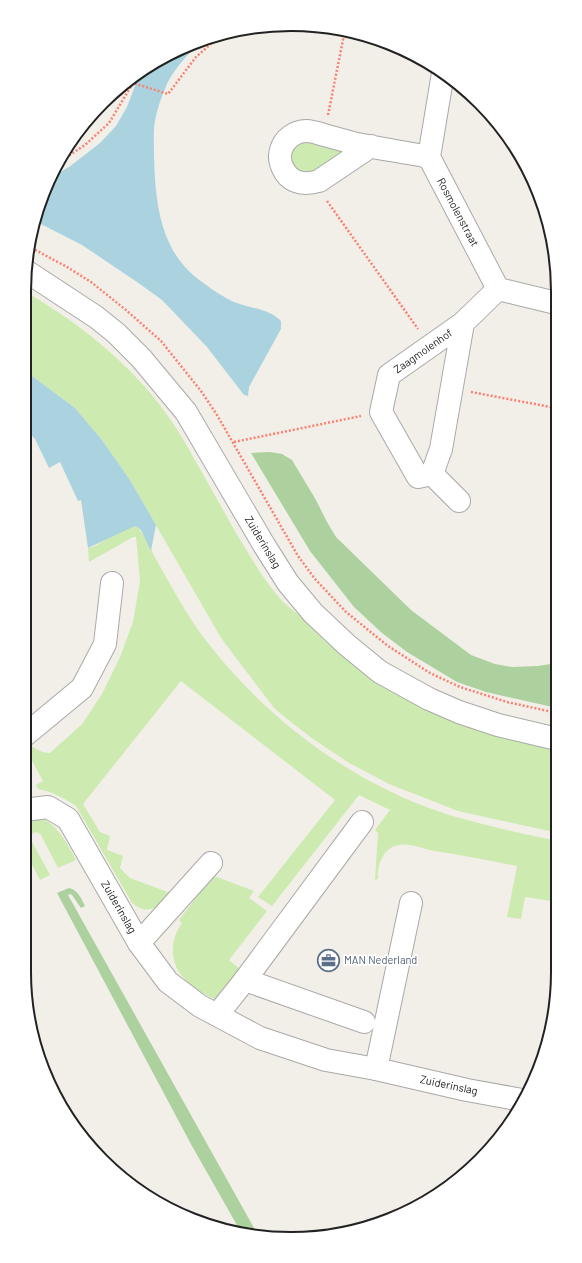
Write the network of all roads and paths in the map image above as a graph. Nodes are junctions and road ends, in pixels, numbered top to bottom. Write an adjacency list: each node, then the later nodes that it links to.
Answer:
1 (344, 36): 6 (path)
2 (211, 44): 4 (path)
3 (442, 80): 9 (street)
4 (135, 84)
5 (131, 87): 8 (path)
6 (324, 135): 7 (street); 10 (street)
7 (371, 146): 9 (street); 10 (street)
8 (70, 155)
9 (429, 157): 12 (street, Rosmolenstraat)
10 (314, 183): 15 (path)
11 (32, 276): 24 (street, Zuiderinslag)
12 (498, 289): 13 (street); 14 (street, Zaagmolenhof)
13 (551, 302)
14 (463, 323): 15 (street, Zaagmolenhof); 16 (street, Zaagmolenhof)
15 (430, 346): 18 (street, Zaagmolenhof)
16 (451, 388): 17 (path); 19 (street, Zaagmolenhof)
17 (551, 407)
18 (381, 412): 19 (street); 22 (path, Zuiderinslag)
19 (432, 474): 20 (street)
20 (459, 502)
21 (112, 583): 23 (street)
22 (551, 712)
23 (31, 730)
24 (551, 738)
25 (31, 809): 29 (street, Zuiderinslag)
26 (362, 822): 30 (street)
27 (211, 863): 29 (street)
28 (411, 903): 33 (street)
29 (139, 942): 31 (street, Zuiderinslag)
30 (245, 980): 31 (street); 32 (street)
31 (217, 1015): 33 (street, Zuiderinslag)
32 (364, 1022)
33 (376, 1069): 34 (street, Zuiderinslag)
34 (518, 1099)

